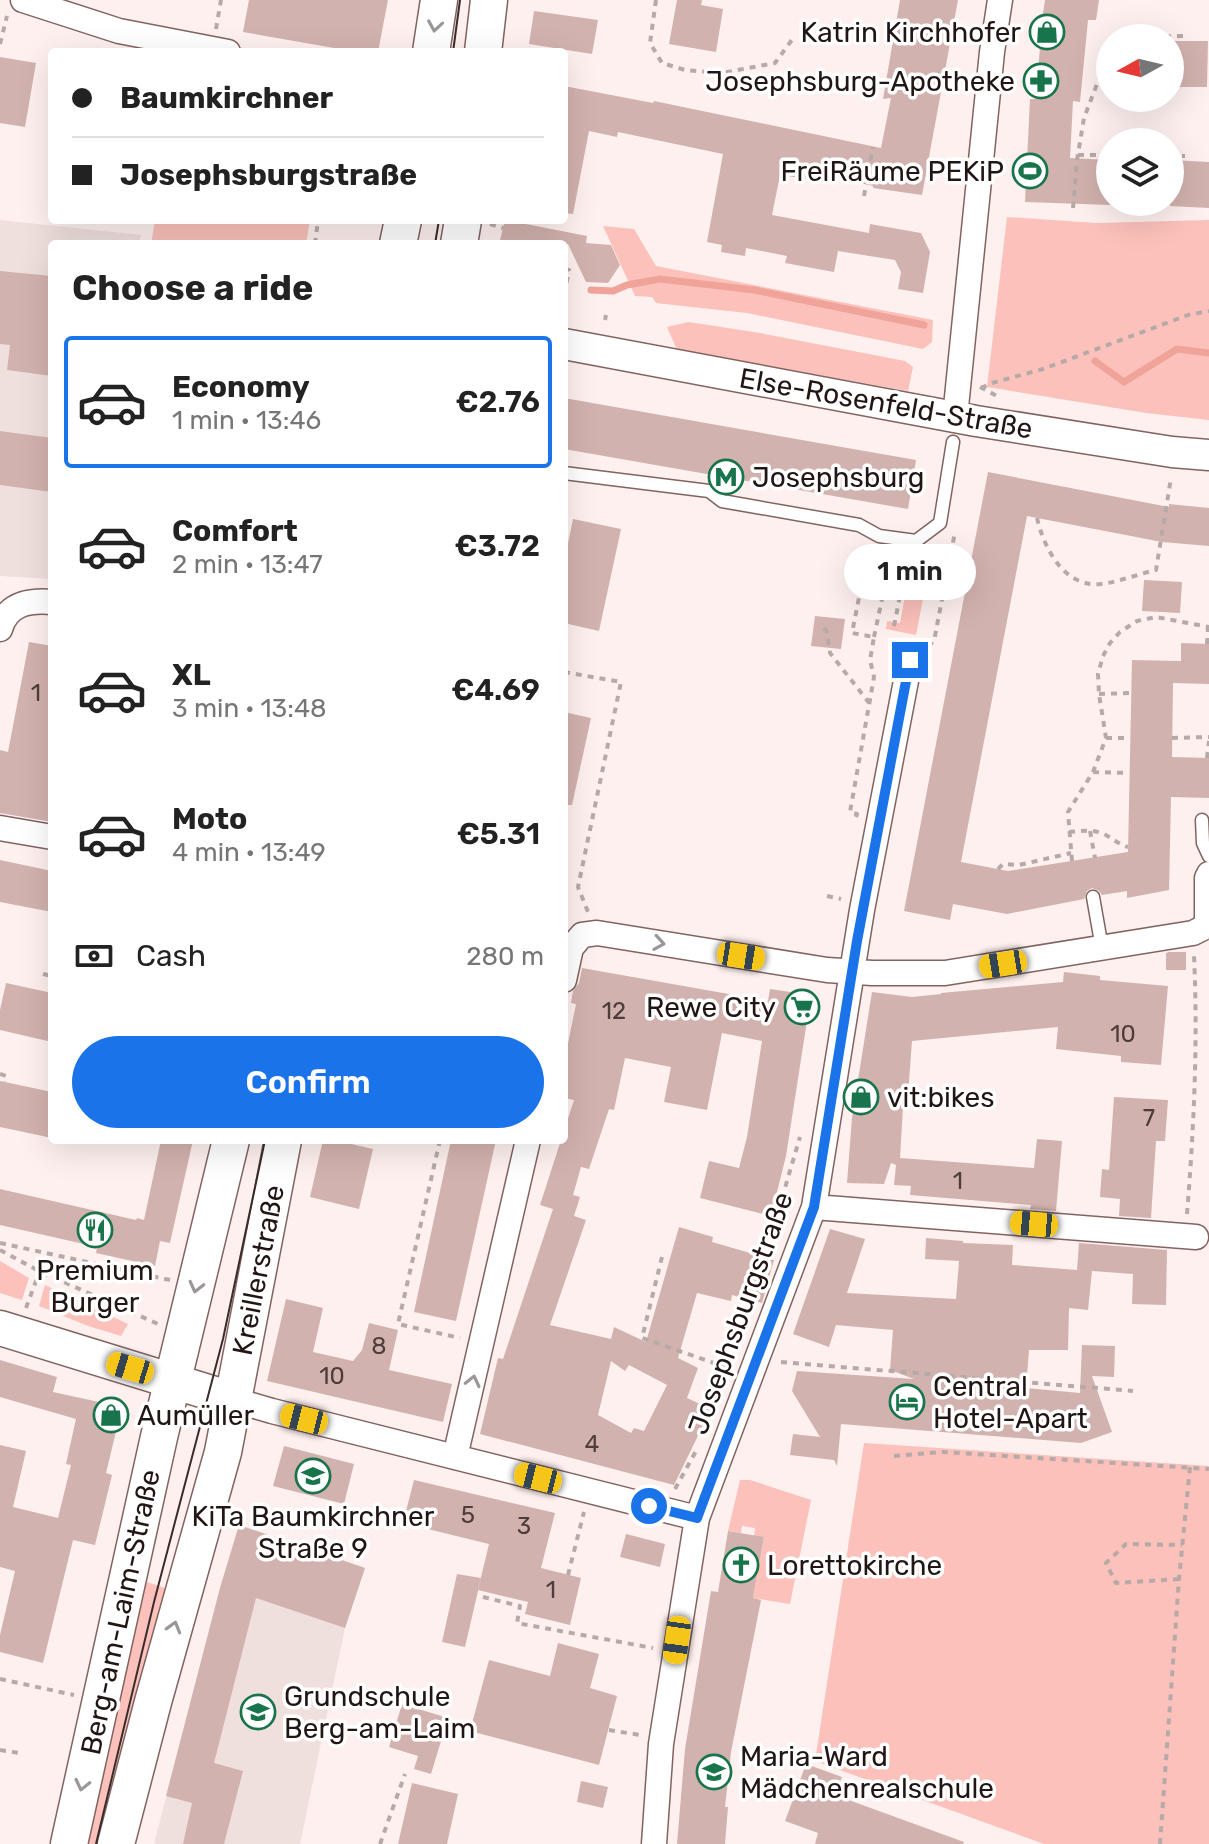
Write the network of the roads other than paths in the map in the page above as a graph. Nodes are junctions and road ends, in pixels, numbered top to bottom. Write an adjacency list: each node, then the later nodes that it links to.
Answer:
1 (439, 0): 6 (main road, one-way to 6)
2 (489, 0): 7 (main road)
3 (1000, 0): 9 (street)
4 (16, 6): 5 (street)
5 (207, 48)
6 (432, 48)
7 (483, 48)
8 (568, 345): 9 (street, Else-Rosenfeld-Straße)
9 (954, 430): 10 (street, Else-Rosenfeld-Straße); 11 (lane)
10 (1209, 455)
11 (568, 473)
12 (48, 602): 13 (street)
13 (0, 629)
14 (910, 660): 24 (street, Josephsburgstraße)
15 (1202, 820): 18 (lane)
16 (0, 828): 17 (street)
17 (48, 836)
18 (1209, 856)
19 (1209, 874): 21 (street)
20 (1093, 897): 22 (lane)
21 (1203, 928): 22 (street)
22 (1102, 948): 24 (street)
23 (568, 962): 24 (street, one-way to 24)
24 (851, 973): 28 (street, Josephsburgstraße)
25 (230, 1144): 31 (main road, Kreillerstraße, one-way to 31)
26 (282, 1144): 32 (main road, Kreillerstraße)
27 (527, 1144): 33 (street, one-way to 27)
28 (814, 1207): 29 (street); 34 (street, Josephsburgstraße)
29 (1190, 1237)
30 (9, 1331): 31 (main road)
31 (172, 1381): 32 (main road); 35 (main road, Berg-am-Laim-Straße, one-way to 35)
32 (234, 1400): 33 (street); 36 (main road, Berg-am-Laim-Straße, one-way to 32)
33 (455, 1457): 34 (street)
34 (687, 1516): 37 (street, Josephsburgstraße)
35 (69, 1844)
36 (116, 1844)
37 (654, 1844)

